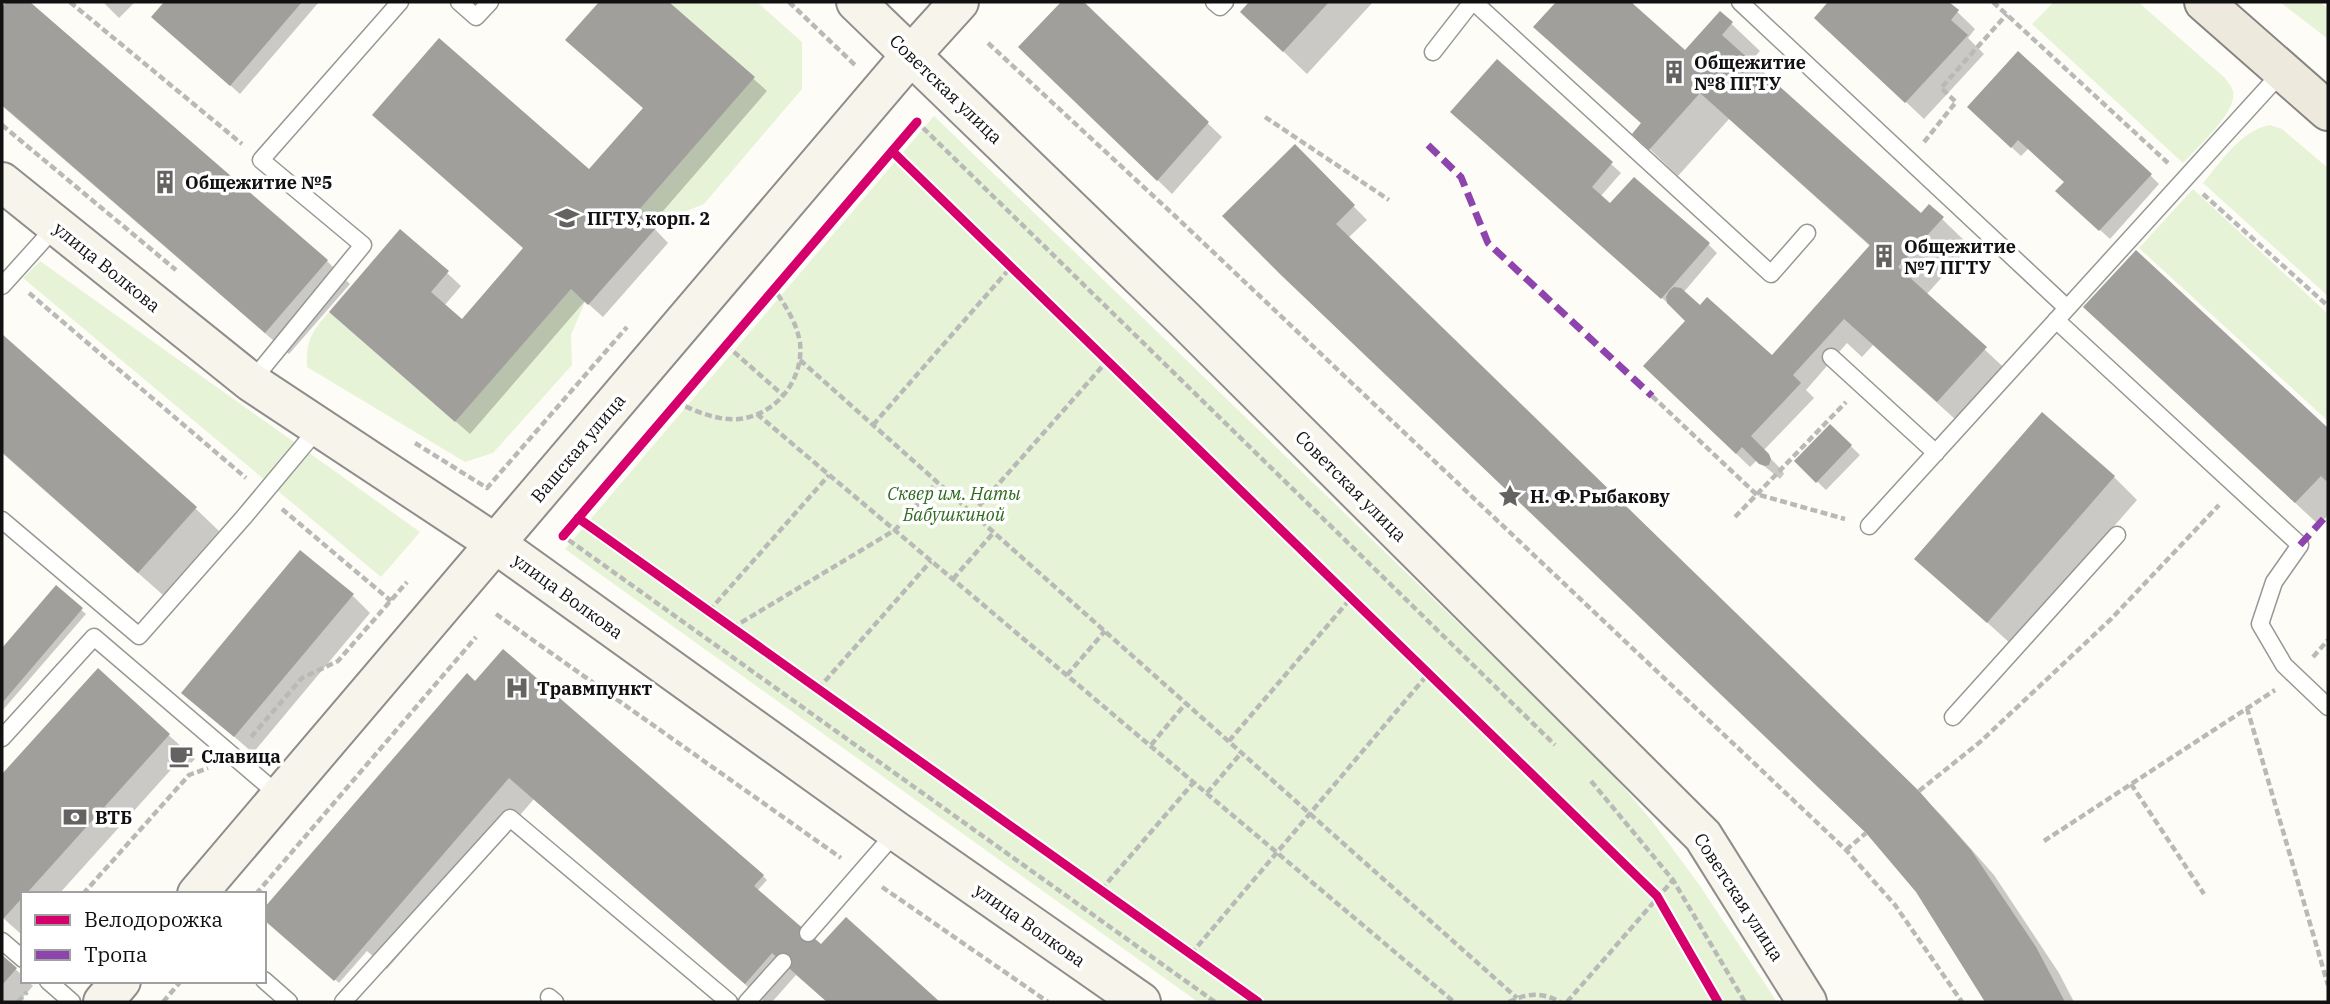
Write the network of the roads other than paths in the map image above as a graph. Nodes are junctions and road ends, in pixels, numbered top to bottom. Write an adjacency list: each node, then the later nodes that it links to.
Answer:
1 (400, 2): 21 (lane)
2 (459, 2): 3 (lane)
3 (490, 2)
4 (856, 2): 12 (street, Советская улица)
5 (959, 2): 12 (street, Вашская улица)
6 (1214, 2): 7 (lane)
7 (1225, 2)
8 (1473, 2): 11 (lane); 17 (lane)
9 (1740, 2): 19 (lane)
10 (2204, 2): 13 (main road)
11 (1433, 51)
12 (911, 55): 27 (street, Вашская улица); 48 (street, Советская улица)
13 (2282, 72): 14 (main road); 19 (lane)
14 (2328, 111)
15 (2, 182): 16 (street, улица Волкова)
16 (56, 226): 18 (lane); 21 (street, улица Волкова)
17 (1808, 233)
18 (6, 282)
19 (2061, 314): 23 (lane); 28 (lane)
20 (1831, 356): 23 (lane)
21 (251, 382): 22 (street, улица Волкова)
22 (320, 426): 24 (lane); 27 (street, улица Волкова)
23 (1936, 453): 25 (lane)
24 (2, 520)
25 (1869, 526)
26 (2117, 535): 29 (lane)
27 (496, 544): 31 (street, Вашская улица); 32 (street, улица Волкова)
28 (2328, 707)
29 (1953, 717)
30 (2, 738): 31 (lane)
31 (280, 796): 33 (street, Вашская улица)
32 (896, 831): 34 (lane); 47 (street, улица Волкова)
33 (199, 892)
34 (808, 933)
35 (2, 940): 36 (lane)
36 (21, 957)
37 (783, 962): 41 (lane)
38 (266, 982): 44 (lane)
39 (50, 983): 42 (lane)
40 (119, 983): 43 (street)
41 (756, 999)
42 (72, 1002)
43 (103, 1002)
44 (289, 1002)
45 (343, 1002): 46 (lane)
46 (729, 1002)
47 (1141, 1002)
48 (1807, 1002)

